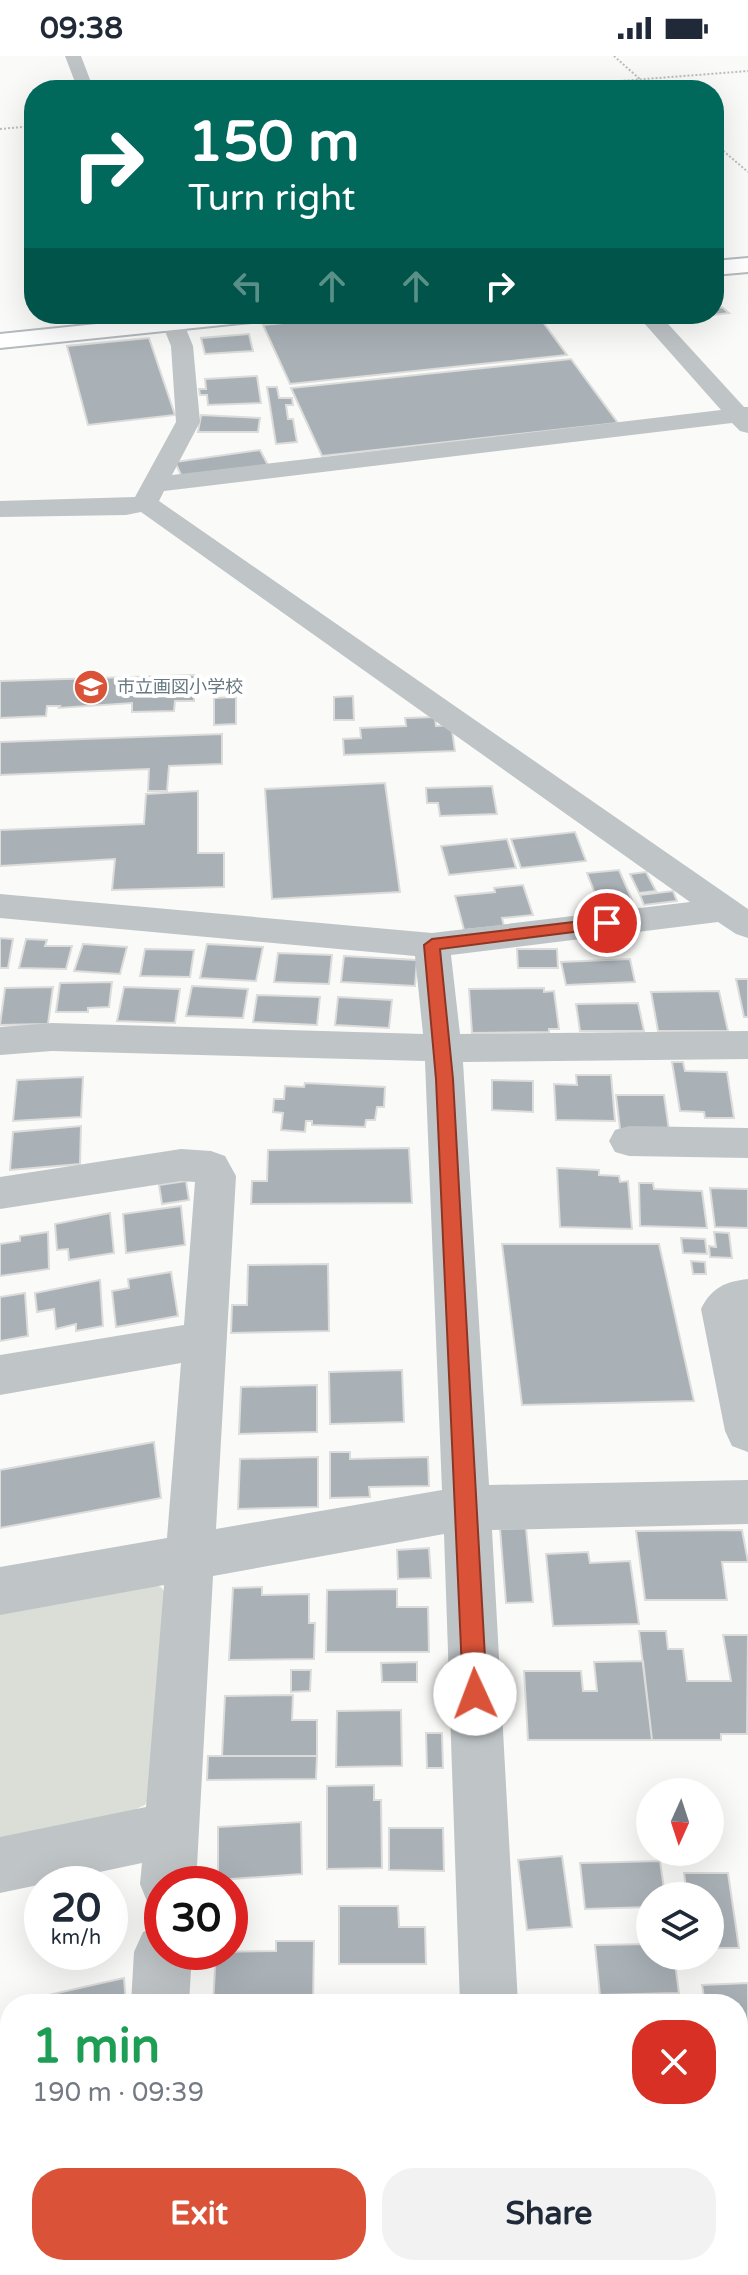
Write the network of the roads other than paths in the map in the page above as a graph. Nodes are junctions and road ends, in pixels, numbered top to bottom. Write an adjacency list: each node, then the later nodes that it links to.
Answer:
1 (73, 56): 2 (street)
2 (82, 80)
3 (748, 265): 4 (main road)
4 (724, 267)
5 (126, 324): 8 (main road)
6 (173, 324): 10 (street)
7 (656, 324): 9 (street)
8 (0, 341)
9 (745, 418): 10 (street)
10 (150, 493): 11 (street); 13 (street)
11 (0, 509)
12 (0, 906): 14 (street)
13 (734, 906): 14 (street)
14 (432, 945): 17 (street)
15 (0, 1041): 17 (street)
16 (748, 1045): 17 (street)
17 (443, 1048): 26 (street)
18 (629, 1141): 19 (street)
19 (748, 1143)
20 (0, 1193): 22 (street)
21 (748, 1297): 24 (street)
22 (206, 1340): 23 (street); 27 (street)
23 (0, 1375)
24 (748, 1431)
25 (748, 1502): 26 (street)
26 (467, 1508): 27 (street); 34 (street)
27 (192, 1555): 28 (street); 29 (street)
28 (0, 1591)
29 (172, 1829): 30 (street); 31 (street)
30 (0, 1865)
31 (169, 1866)
32 (162, 1970): 33 (street)
33 (161, 1994)
34 (489, 1994)

